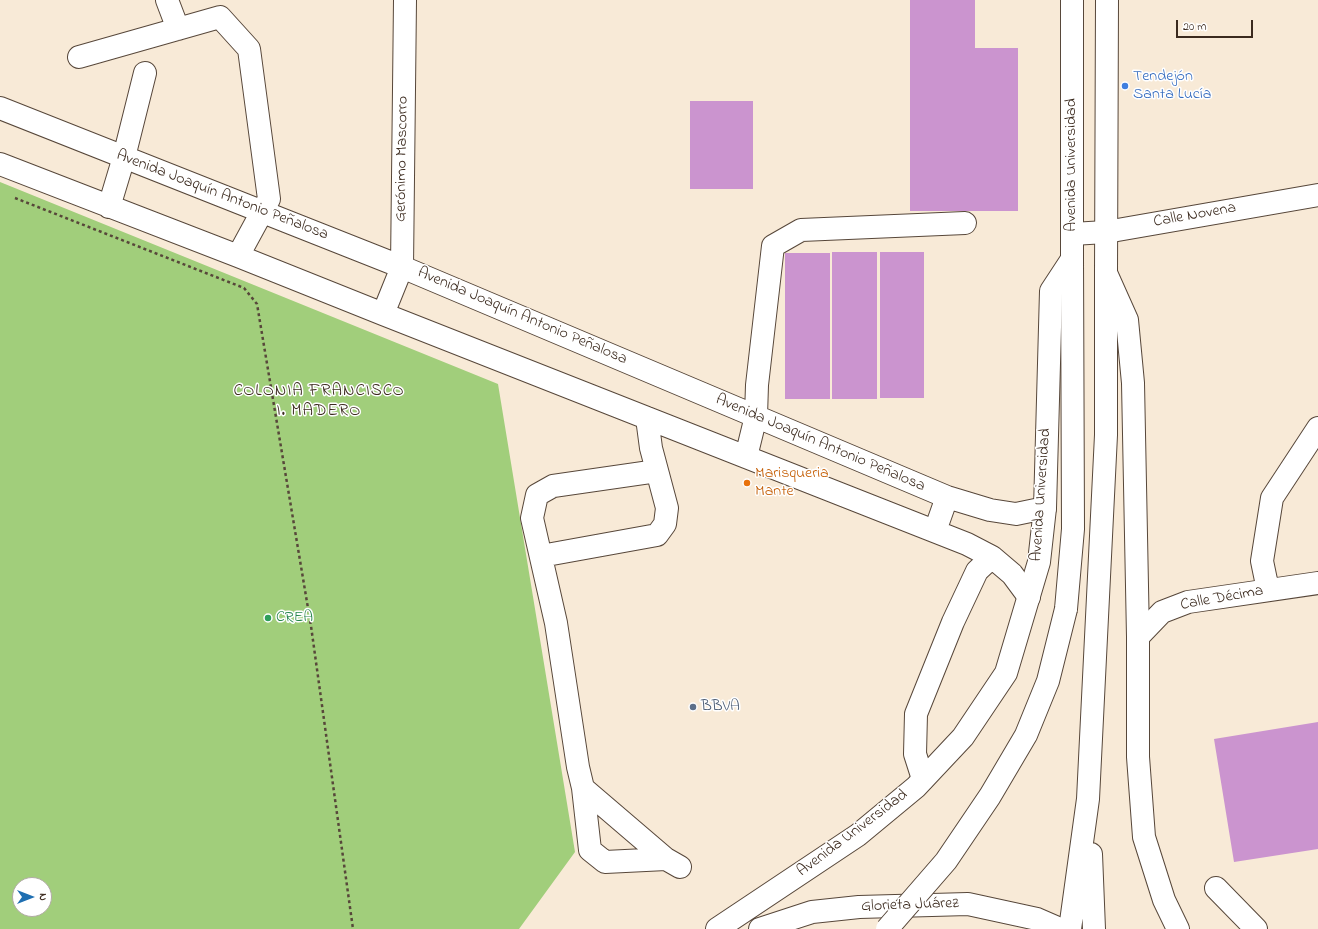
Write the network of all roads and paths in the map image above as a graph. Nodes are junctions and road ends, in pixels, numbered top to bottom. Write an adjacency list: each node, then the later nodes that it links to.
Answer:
1 (167, 0): 5 (main road)
2 (405, 0): 20 (main road, Gerónimo Mascorro)
3 (1072, 0): 17 (main road, Avenida Universidad)
4 (1108, 0): 16 (main road)
5 (178, 29): 6 (main road); 14 (main road)
6 (79, 57)
7 (145, 73): 9 (main road)
8 (0, 108): 9 (main road, Avenida Joaquín Antonio Peñalosa)
9 (124, 157): 13 (main road); 14 (main road, Avenida Joaquín Antonio Peñalosa)
10 (0, 164): 13 (main road)
11 (1318, 195): 16 (main road, Calle Novena)
12 (15, 198): 41 (path)
13 (109, 207): 18 (main road)
14 (261, 211): 18 (main road); 20 (main road, Avenida Joaquín Antonio Peñalosa)
15 (965, 223): 23 (main road)
16 (1106, 232): 17 (main road, Calle Novena); 21 (main road)
17 (1072, 234): 19 (main road, Avenida Universidad)
18 (238, 256): 22 (main road)
19 (1072, 259): 29 (main road, Avenida Universidad); 44 (main road, bridge)
20 (402, 267): 22 (main road, Gerónimo Mascorro); 23 (main road, Avenida Joaquín Antonio Peñalosa)
21 (1106, 273): 36 (main road); 39 (main road)
22 (383, 314): 24 (main road)
23 (756, 416): 26 (main road); 28 (main road, Avenida Joaquín Antonio Peñalosa)
24 (647, 418): 26 (main road); 27 (main road)
25 (1318, 428): 34 (main road)
26 (746, 457): 30 (main road)
27 (657, 471): 31 (main road); 31 (main road)
28 (947, 497): 29 (main road, Avenida Joaquín Antonio Peñalosa); 30 (main road)
29 (1045, 508): 35 (main road, Avenida Universidad)
30 (935, 531): 32 (main road)
31 (541, 556): 38 (main road)
32 (992, 558): 35 (main road); 37 (main road)
33 (1318, 583): 34 (main road, Calle Décima)
34 (1268, 590): 36 (main road, Calle Décima)
35 (1029, 597): 37 (main road, Avenida Universidad)
36 (1138, 637): 48 (main road)
37 (923, 779): 42 (main road, Avenida Universidad)
38 (583, 788): 38 (main road)
39 (1088, 799): 46 (main road); 47 (main road)
40 (1216, 888): 49 (main road)
41 (353, 929)
42 (717, 929)
43 (760, 929): 45 (main road, Glorieta Juárez)
44 (887, 929)
45 (1060, 929)
46 (1070, 929)
47 (1094, 929)
48 (1178, 929)
49 (1256, 929)

